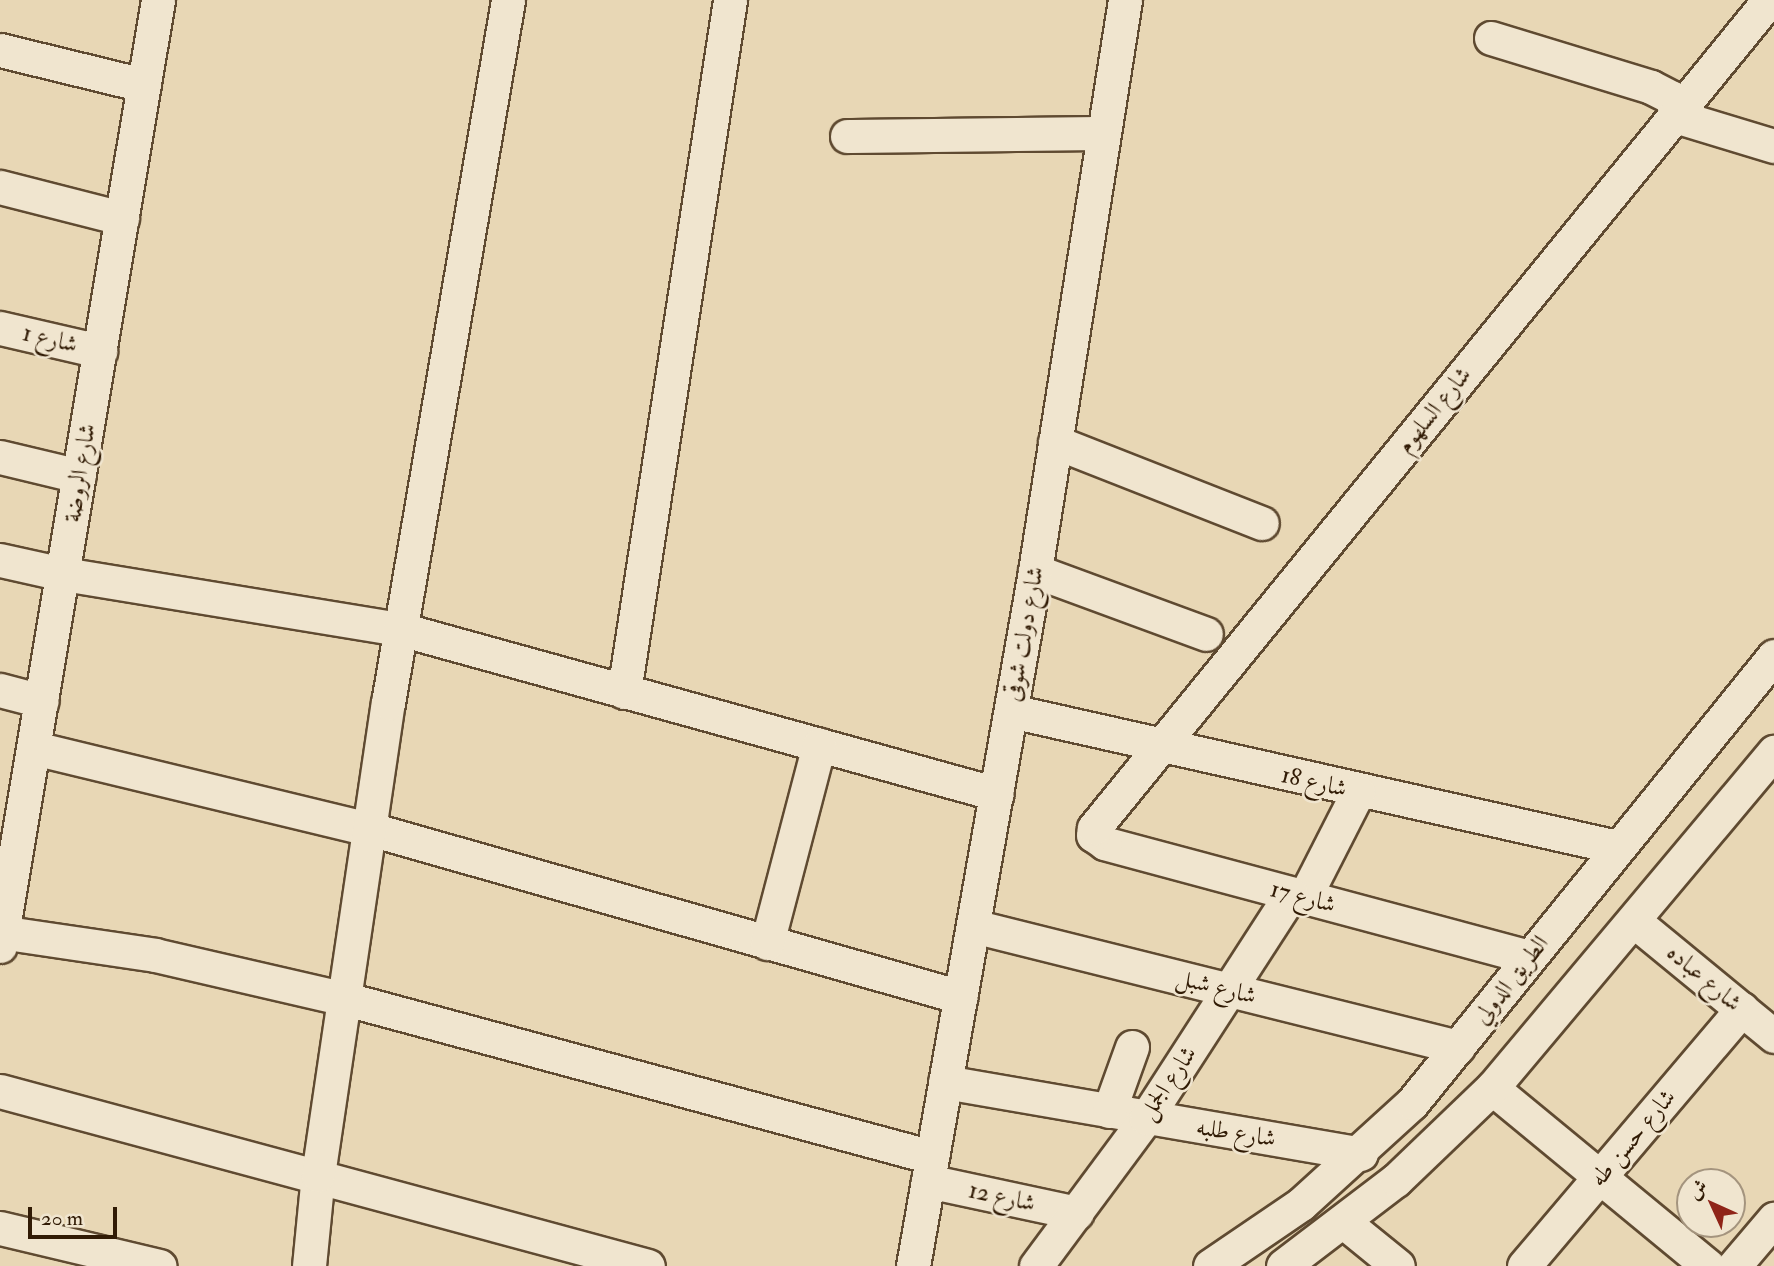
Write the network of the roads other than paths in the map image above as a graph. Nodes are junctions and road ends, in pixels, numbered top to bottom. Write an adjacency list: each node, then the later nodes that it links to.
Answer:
1 (158, 0): 8 (street, شارع الروضة)
2 (508, 0): 24 (street)
3 (730, 0): 28 (street)
4 (1122, 1): 10 (street, شارع دولت شوقى)
5 (1768, 9): 9 (street, شارع السلهوم)
6 (1491, 38): 9 (street)
7 (0, 50): 8 (street)
8 (144, 85): 14 (street, شارع الروضة)
9 (1675, 116): 12 (street); 32 (street, شارع السلهوم)
10 (1103, 133): 11 (street); 17 (street, شارع دولت شوقى)
11 (847, 136)
12 (1774, 146)
13 (0, 187): 14 (street)
14 (122, 218): 16 (street, شارع الروضة)
15 (0, 328): 16 (street, شارع 1)
16 (100, 351): 19 (street, شارع الروضة)
17 (1055, 442): 20 (street); 22 (street, شارع دولت شوقى)
18 (0, 457): 19 (street)
19 (79, 476): 23 (street, شارع الروضة)
20 (1262, 523)
21 (0, 560): 23 (street)
22 (1035, 571): 25 (street); 30 (street, شارع دولت شوقى)
23 (63, 574): 24 (street); 29 (street, شارع الروضة)
24 (400, 629): 28 (street); 39 (street)
25 (1206, 634)
26 (1774, 656): 40 (street, الطريق الدولي)
27 (0, 690): 29 (street)
28 (625, 692): 31 (street)
29 (42, 701): 33 (street, شارع الروضة)
30 (1011, 711): 32 (street, شارع 18); 36 (street, شارع دولت شوقى)
31 (818, 745): 36 (street); 45 (street)
32 (1160, 745): 35 (street, شارع 18); 38 (street, شارع السلهوم)
33 (34, 748): 37 (street, شارع الروضة); 39 (street)
34 (1774, 752): 42 (street)
35 (1358, 792): 40 (street, شارع 18); 41 (street, شارع الجمل)
36 (997, 794): 43 (street, شارع دولت شوقى)
37 (12, 800): 44 (street, شارع الروضة)
38 (1098, 821): 41 (street, شارع 17)
39 (370, 829): 45 (street); 49 (street)
40 (1618, 847): 46 (street, الطريق الدولي)
41 (1297, 896): 46 (street, شارع 17); 47 (street, شارع الجمل)
42 (1634, 921): 50 (street, شارع عباده); 55 (street)
43 (973, 926): 47 (street, شارع شبل); 48 (street, شارع دولت شوقى)
44 (1, 937): 49 (street, شارع 12)
45 (767, 943): 48 (street)
46 (1529, 957): 53 (street, الطريق الدولي)
47 (1229, 991): 53 (street, شارع شبل); 58 (street, شارع الجمل)
48 (961, 997): 54 (street, شارع دولت شوقى)
49 (346, 999): 60 (street, شارع 12); 61 (street)
50 (1742, 1009): 51 (street, شارع عباده); 62 (street, شارع حسن طه)
51 (1774, 1036)
52 (1132, 1047): 57 (street)
53 (1458, 1047): 59 (street, الطريق الدولي)
54 (945, 1082): 57 (street, شارع طلبه); 60 (street, شارع دولت شوقى)
55 (1492, 1088): 62 (street); 65 (street)
56 (0, 1091): 61 (street)
57 (1109, 1111): 58 (street, شارع طلبه)
58 (1146, 1118): 59 (street, شارع طلبه); 63 (street, شارع الجمل)
59 (1361, 1154): 73 (street, الطريق الدولي)
60 (930, 1169): 63 (street, شارع 12); 71 (street, شارع دولت شوقى)
61 (318, 1175): 69 (street); 70 (street)
62 (1600, 1177): 75 (street, شارع حسن طه); 76 (street)
63 (1077, 1213): 72 (street, شارع الجمل)
64 (1774, 1219): 77 (street)
65 (1345, 1223): 67 (street); 74 (street)
66 (0, 1228): 68 (street)
67 (1375, 1259)
68 (160, 1266)
69 (309, 1266)
70 (648, 1266)
71 (913, 1266)
72 (1036, 1266)
73 (1210, 1266)
74 (1283, 1266)
75 (1524, 1266)
76 (1708, 1266)
77 (1734, 1266)

